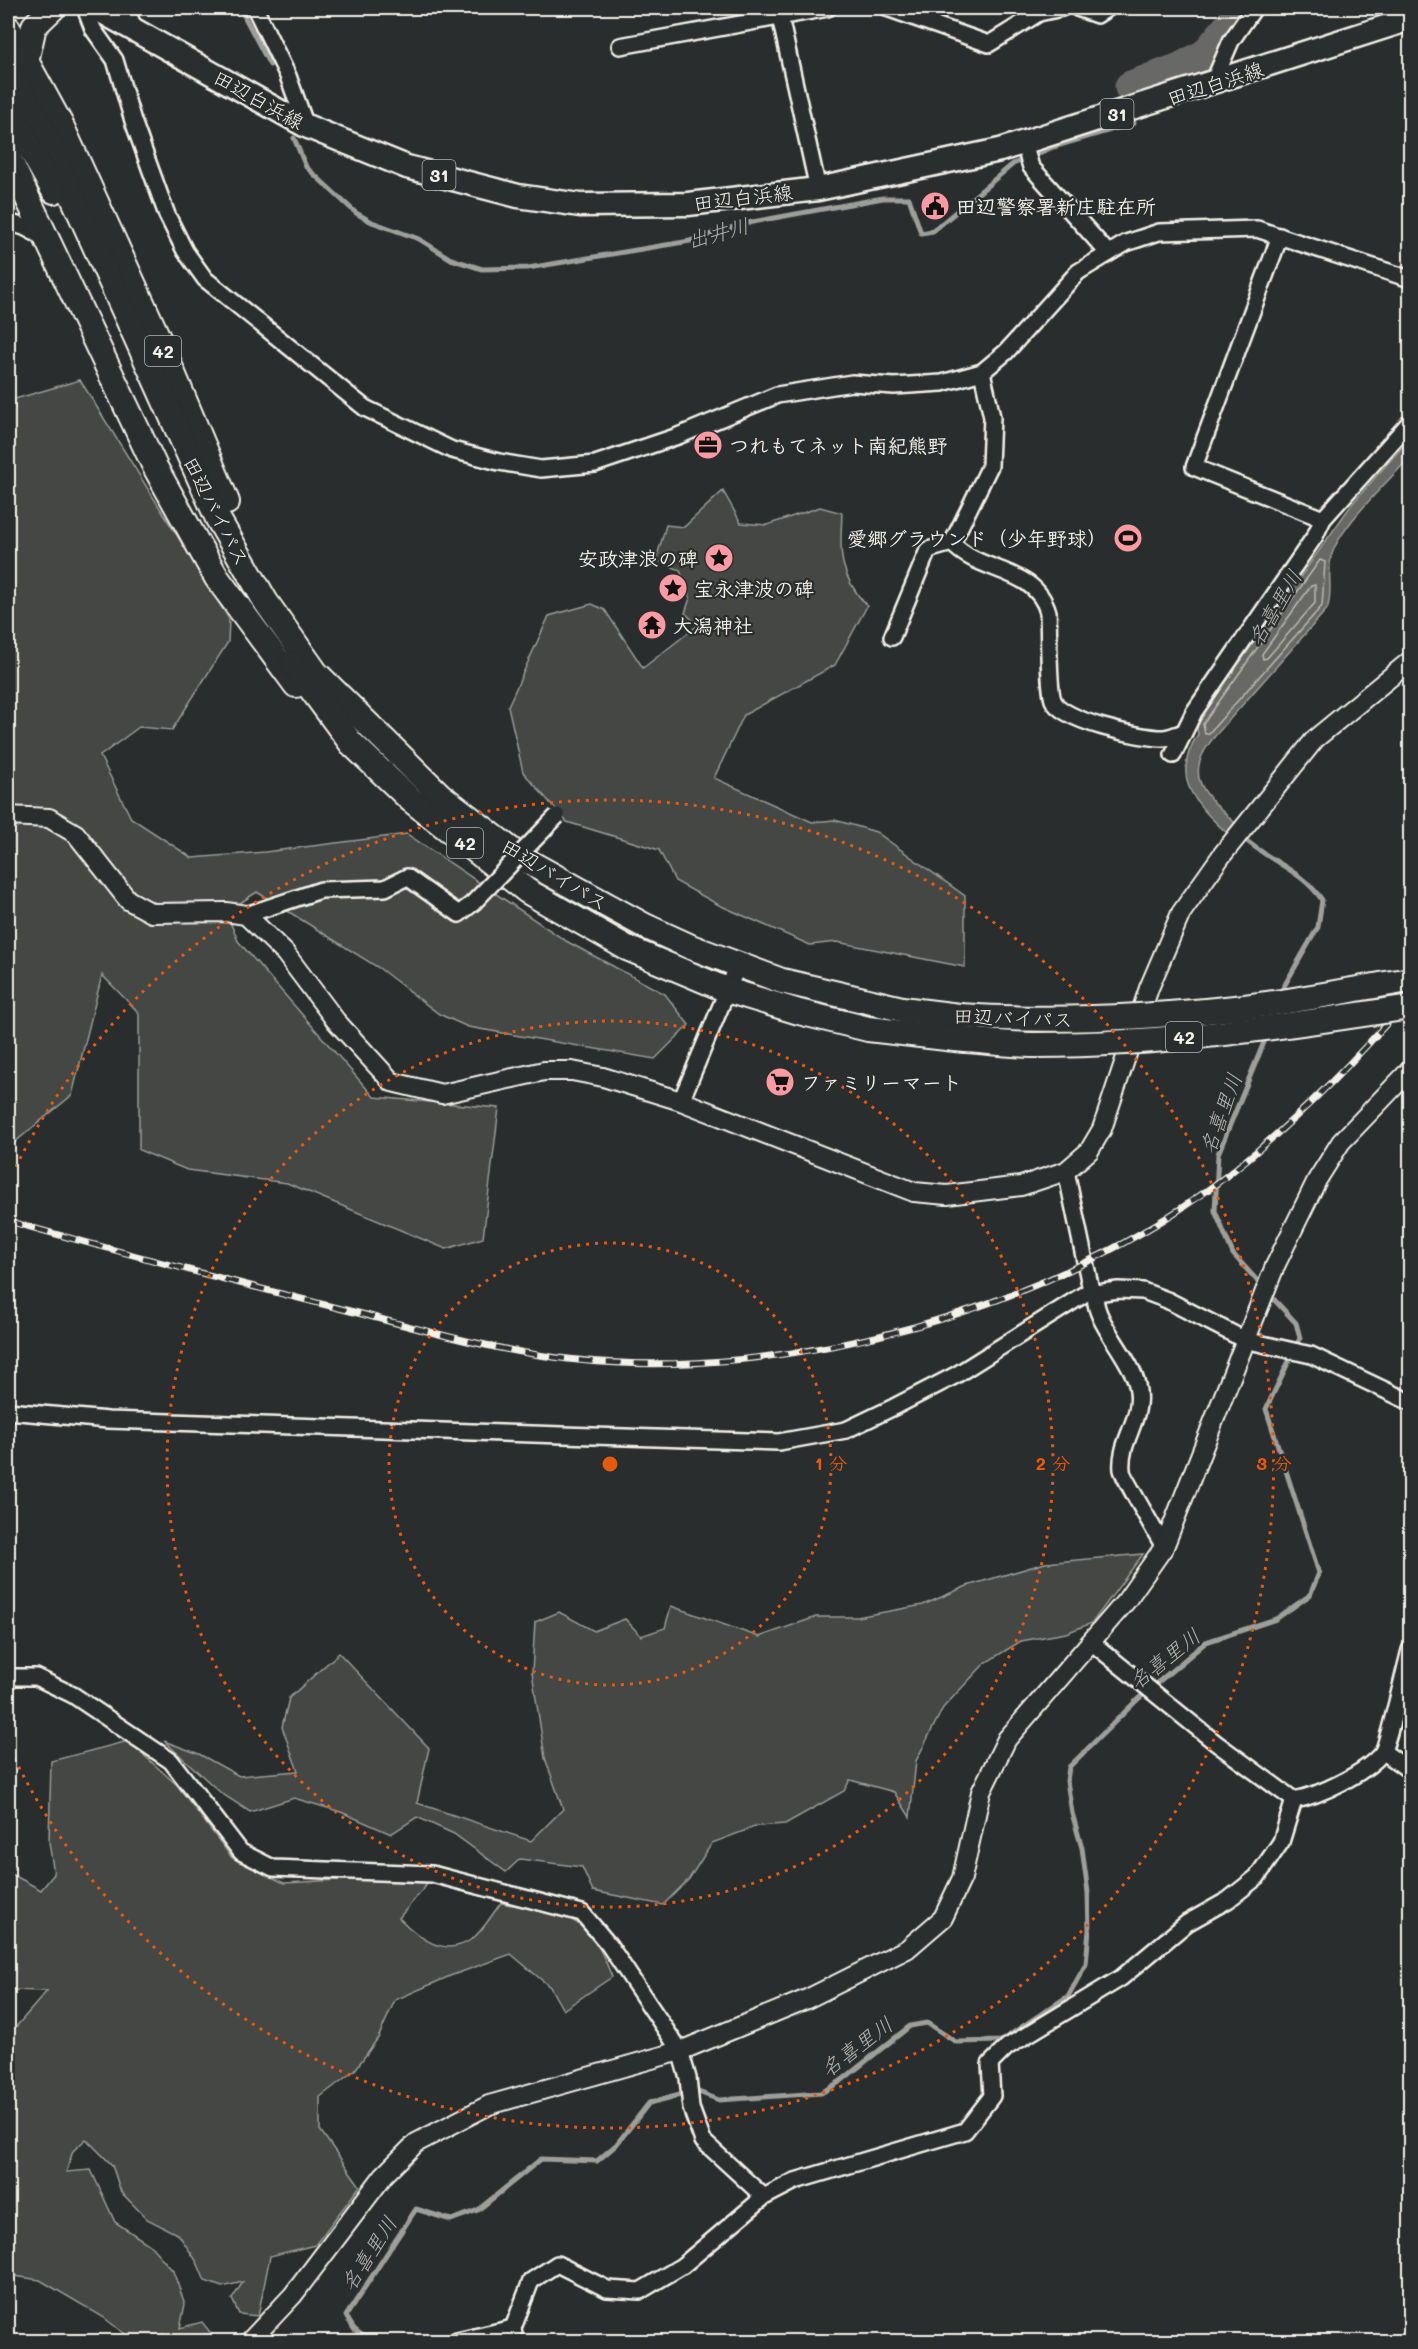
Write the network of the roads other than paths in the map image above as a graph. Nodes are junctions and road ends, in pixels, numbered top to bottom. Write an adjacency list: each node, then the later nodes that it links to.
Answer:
1 (53, 8): 17 (highway)
2 (85, 8): 29 (street)
3 (95, 8): 15 (main road, 田辺白浜線 / 31)
4 (125, 8): 15 (street)
5 (255, 8): 20 (street)
6 (828, 8): 12 (street)
7 (887, 8): 8 (street)
8 (1062, 8)
9 (1077, 8): 10 (street)
10 (1108, 8)
11 (1254, 8): 18 (street)
12 (778, 13): 16 (street); 23 (street)
13 (1410, 19): 18 (main road, 田辺白浜線 / 31)
14 (8, 28): 17 (highway, 42)
15 (136, 31): 20 (main road, 田辺白浜線 / 31)
16 (620, 46)
17 (17, 65): 30 (highway, 田辺バイパス / 42); 36 (highway, 42)
18 (1213, 83): 21 (main road, 田辺白浜線 / 31)
19 (8, 109): 30 (highway, 田辺バイパス / 42)
20 (306, 126): 23 (main road, 田辺白浜線 / 31)
21 (1024, 144): 23 (main road, 田辺白浜線 / 31); 27 (street)
22 (8, 157): 26 (highway, 42)
23 (818, 189)
24 (8, 222): 26 (street)
25 (1280, 236): 27 (street); 28 (street); 32 (street)
26 (45, 238): 38 (highway, 42)
27 (1108, 253): 29 (street)
28 (1410, 279)
29 (982, 372): 33 (street)
30 (159, 411): 36 (highway, 田辺バイパス / 42); 38 (highway, 田辺バイパス / 42)
31 (1410, 422): 32 (street)
32 (1323, 519): 37 (street)
33 (952, 543): 34 (street); 37 (street)
34 (892, 637)
35 (1410, 661): 50 (street)
36 (316, 673): 43 (highway, 田辺バイパス / 42)
37 (1181, 733): 39 (street)
38 (351, 743): 45 (highway, 田辺バイパス / 42)
39 (1173, 755)
40 (8, 816): 42 (street)
41 (557, 816): 42 (street, bridge)
42 (246, 915): 49 (street)
43 (738, 965): 45 (street); 47 (highway, 田辺バイパス / 42)
44 (1410, 980): 47 (highway, 田辺バイパス / 42, bridge)
45 (727, 990): 47 (highway, 田辺バイパス / 42); 49 (street)
46 (1410, 1007): 47 (highway, 田辺バイパス / 42, bridge)
47 (957, 1027)
48 (1410, 1070): 52 (street)
49 (681, 1101): 50 (street)
50 (1066, 1171): 51 (street)
51 (1094, 1292): 52 (street); 54 (street); 55 (street)
52 (1245, 1340): 53 (street); 55 (street)
53 (1410, 1402)
54 (8, 1411)
55 (1164, 1546): 56 (street)
56 (1091, 1642): 61 (street); 62 (street)
57 (1410, 1650): 59 (street)
58 (8, 1677): 62 (street)
59 (1384, 1752): 60 (street); 61 (street)
60 (1410, 1771)
61 (1294, 1800): 63 (street)
62 (680, 2051): 63 (street); 65 (street)
63 (764, 2197): 64 (street)
64 (514, 2335): 66 (street)
65 (249, 2342)
66 (453, 2342)

